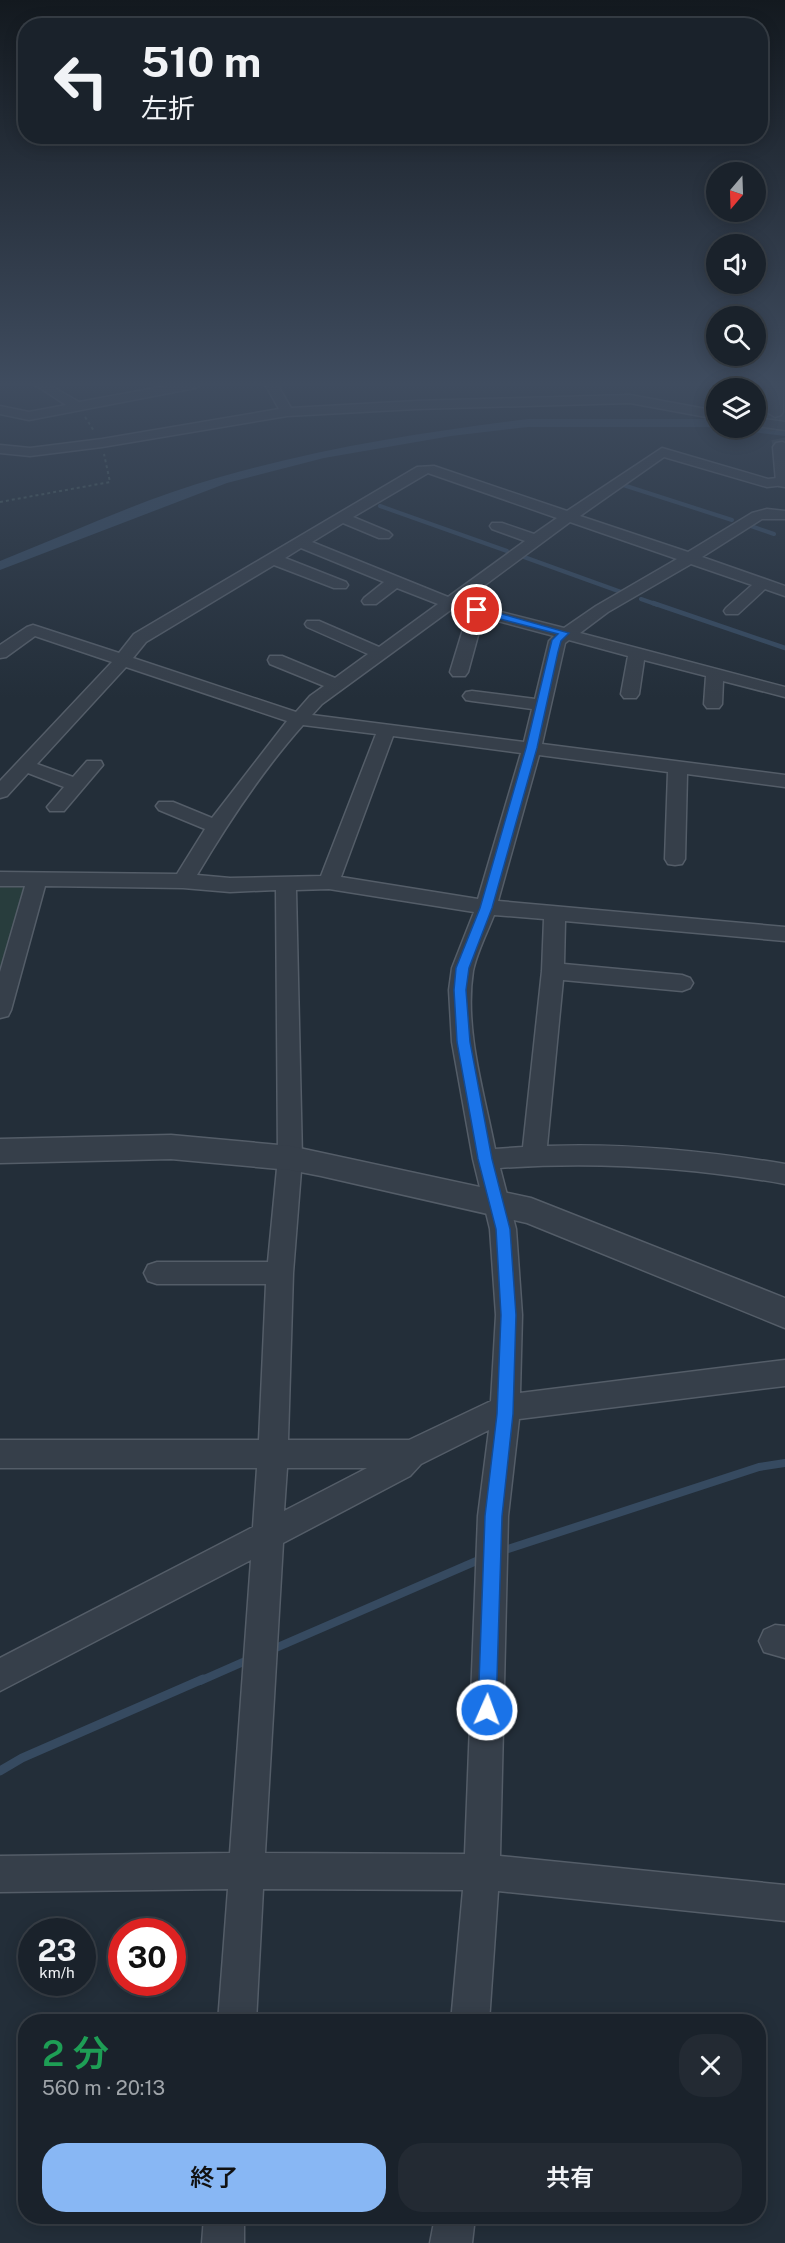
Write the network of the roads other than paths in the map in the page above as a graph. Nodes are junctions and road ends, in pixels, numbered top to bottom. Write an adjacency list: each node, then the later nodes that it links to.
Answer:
1 (391, 489): 6 (street)
2 (486, 489): 5 (street)
3 (610, 489): 5 (street)
4 (785, 515): 11 (street)
5 (568, 517): 9 (street); 11 (street)
6 (343, 518): 8 (street); 10 (street)
7 (497, 526): 9 (street)
8 (384, 535)
9 (536, 540): 18 (street)
10 (301, 543): 12 (street); 13 (street)
11 (690, 558): 14 (street); 22 (street)
12 (274, 559): 15 (street); 26 (street)
13 (396, 582): 17 (street); 18 (street)
14 (763, 583): 16 (street); 20 (street)
15 (340, 585)
16 (785, 591)
17 (370, 601)
18 (449, 603): 19 (street); 25 (street)
19 (477, 610): 22 (street); 28 (street)
20 (732, 611)
21 (313, 624): 25 (street)
22 (565, 633): 23 (street); 35 (street)
23 (637, 652): 29 (street); 32 (street)
24 (0, 653): 26 (street)
25 (379, 653): 30 (street)
26 (123, 660): 36 (street); 39 (street)
27 (276, 660): 30 (street)
28 (459, 672)
29 (715, 674): 31 (street); 34 (street)
30 (334, 684): 36 (street)
31 (785, 692)
32 (630, 694)
33 (472, 696): 35 (street)
34 (713, 704)
35 (541, 705): 38 (street)
36 (299, 719): 37 (street); 47 (street)
37 (387, 729): 38 (street); 52 (street)
38 (532, 748): 41 (street); 54 (street)
39 (23, 765): 43 (street); 44 (street)
40 (94, 765): 43 (street)
41 (678, 766): 42 (street); 48 (street)
42 (785, 781)
43 (76, 785): 46 (street)
44 (0, 792)
45 (166, 806): 47 (street)
46 (57, 807)
47 (217, 827): 51 (street)
48 (675, 859)
49 (0, 879): 50 (street)
50 (37, 879): 51 (street); 59 (street)
51 (183, 881): 53 (street)
52 (329, 882): 53 (street); 54 (street)
53 (286, 885): 62 (street)
54 (486, 908): 55 (street); 63 (street)
55 (555, 915): 56 (street); 57 (street)
56 (785, 934)
57 (553, 971): 58 (street); 61 (street)
58 (682, 983)
59 (0, 1010)
60 (0, 1151): 62 (street)
61 (534, 1155): 63 (street); 64 (street)
62 (290, 1158): 65 (street); 67 (street)
63 (485, 1159): 65 (street)
64 (785, 1174)
65 (495, 1203): 68 (street); 70 (street)
66 (157, 1273): 67 (street)
67 (280, 1273): 72 (street)
68 (785, 1313)
69 (785, 1373): 70 (street)
70 (505, 1408): 73 (street); 77 (street)
71 (0, 1454): 72 (street)
72 (273, 1454): 73 (street); 74 (street)
73 (411, 1454): 74 (street)
74 (267, 1535): 75 (street); 76 (street)
75 (0, 1675)
76 (246, 1871): 77 (street); 78 (street); 80 (street)
77 (482, 1872): 79 (street); 81 (street)
78 (0, 1874)
79 (785, 1903)
80 (237, 2014)
81 (471, 2014)
82 (224, 2224): 84 (street)
83 (454, 2224): 85 (street)
84 (223, 2243)
85 (451, 2243)

